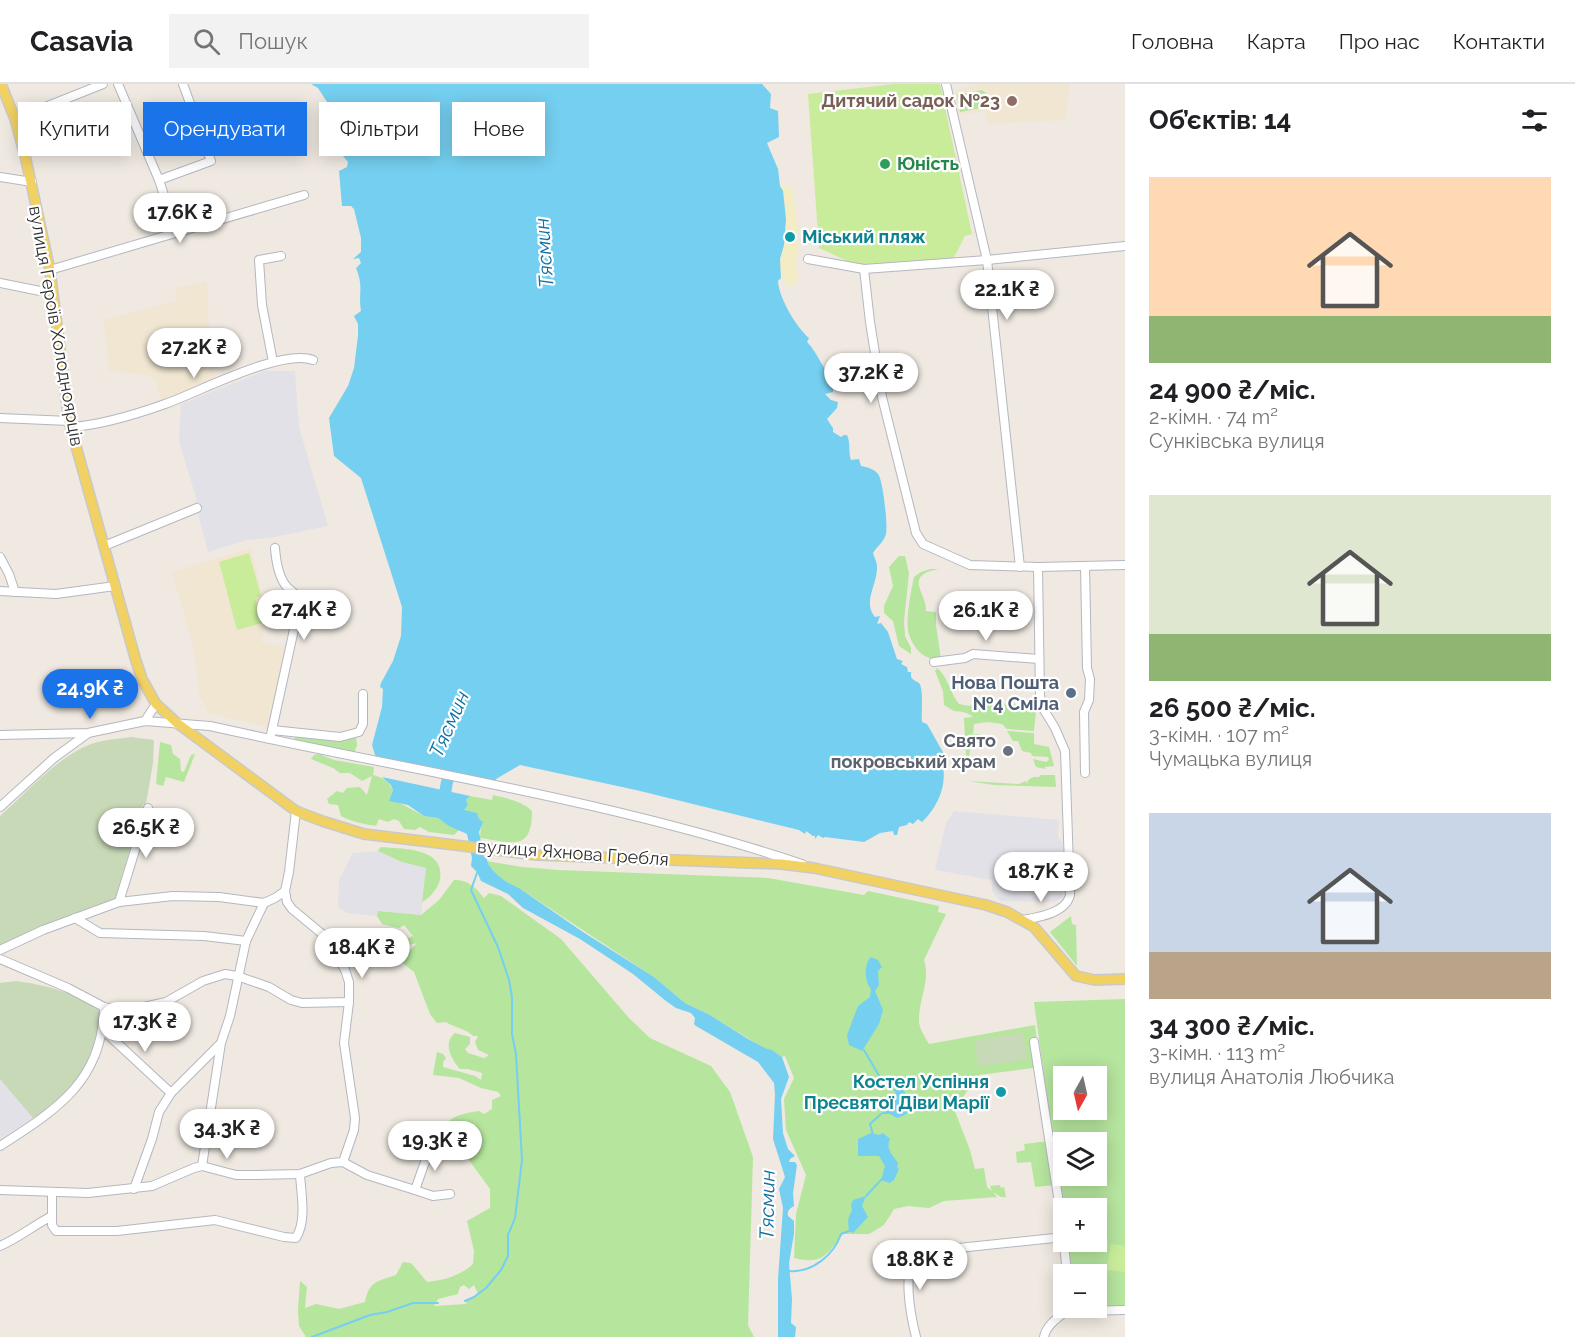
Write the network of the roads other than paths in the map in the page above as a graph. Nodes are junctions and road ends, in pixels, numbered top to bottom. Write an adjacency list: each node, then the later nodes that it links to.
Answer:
1 (1, 84): 6 (main road, вулиця Героїв Холодноярців)
2 (103, 84): 7 (street)
3 (118, 84): 9 (street)
4 (183, 84): 9 (street)
5 (946, 84): 16 (street)
6 (3, 96): 7 (main road, вулиця Героїв Холодноярців)
7 (15, 119): 10 (main road, вулиця Героїв Холодноярців)
8 (0, 177): 10 (street)
9 (159, 180): 12 (street)
10 (32, 182): 18 (main road, вулиця Героїв Холодноярців)
11 (304, 195): 12 (street)
12 (177, 232): 18 (street)
13 (1125, 246): 16 (street)
14 (281, 256): 22 (street)
15 (808, 259): 17 (street)
16 (987, 260): 17 (street); 31 (street)
17 (864, 269): 31 (street)
18 (50, 270): 20 (main road, вулиця Героїв Холодноярців)
19 (0, 283): 20 (street)
20 (53, 291): 24 (main road, вулиця Героїв Холодноярців)
21 (314, 360): 22 (street)
22 (273, 362): 24 (street)
23 (0, 418): 24 (street)
24 (70, 424): 26 (main road, вулиця Героїв Холодноярців)
25 (197, 508): 26 (street)
26 (104, 546): 33 (main road, вулиця Героїв Холодноярців)
27 (274, 548): 42 (street)
28 (0, 557): 35 (street)
29 (1125, 565): 30 (street)
30 (1085, 566): 32 (street); 46 (street)
31 (1020, 567): 32 (street)
32 (1038, 567): 36 (street)
33 (115, 586): 35 (street); 39 (main road, вулиця Героїв Холодноярців)
34 (0, 591): 35 (street)
35 (15, 592)
36 (1039, 659): 37 (street); 56 (street)
37 (934, 662)
38 (363, 694): 42 (street)
39 (156, 704): 40 (street); 41 (main road, вулиця Яхнова Гребля)
40 (145, 721): 41 (street); 43 (street)
41 (177, 723): 45 (street); 48 (main road, вулиця Яхнова Гребля)
42 (272, 730): 45 (street)
43 (88, 733): 44 (street); 47 (street)
44 (0, 735)
45 (270, 739): 50 (street)
46 (1085, 773)
47 (0, 807)
48 (296, 811): 50 (main road, вулиця Яхнова Гребля); 51 (street)
49 (189, 825): 53 (street)
50 (814, 868): 58 (main road, вулиця Яхнова Гребля)
51 (285, 891): 52 (street); 54 (street)
52 (275, 898): 54 (street); 55 (street)
53 (119, 902): 55 (street); 57 (street)
54 (287, 902): 65 (street)
55 (264, 903): 60 (street)
56 (1043, 916): 58 (street); 59 (street)
57 (75, 918): 60 (street); 61 (street)
58 (1023, 920): 59 (main road, вулиця Яхнова Гребля)
59 (1034, 927): 64 (main road, вулиця Яхнова Гребля)
60 (246, 941): 63 (street)
61 (0, 950)
62 (0, 959): 66 (street)
63 (237, 976): 65 (street); 66 (street); 69 (street)
64 (1125, 980)
65 (349, 1002): 73 (street)
66 (104, 1007): 67 (street)
67 (102, 1030): 70 (street); 72 (street)
68 (1034, 1042): 81 (street)
69 (221, 1043): 70 (street); 74 (street)
70 (171, 1093): 76 (street)
71 (431, 1145): 78 (street)
72 (0, 1146)
73 (343, 1162): 75 (street); 78 (street)
74 (202, 1166): 75 (street); 76 (street)
75 (300, 1174): 82 (street)
76 (134, 1189): 79 (street)
77 (0, 1190): 79 (street)
78 (415, 1190): 80 (street)
79 (52, 1192): 82 (street)
80 (450, 1194)
81 (1058, 1198)
82 (52, 1216): 84 (street)
83 (1053, 1237): 86 (street)
84 (0, 1246)
85 (911, 1247): 90 (street)
86 (934, 1248)
87 (1107, 1310): 88 (street)
88 (1125, 1310)
89 (1059, 1318): 91 (street)
90 (916, 1337)
91 (1044, 1337)

